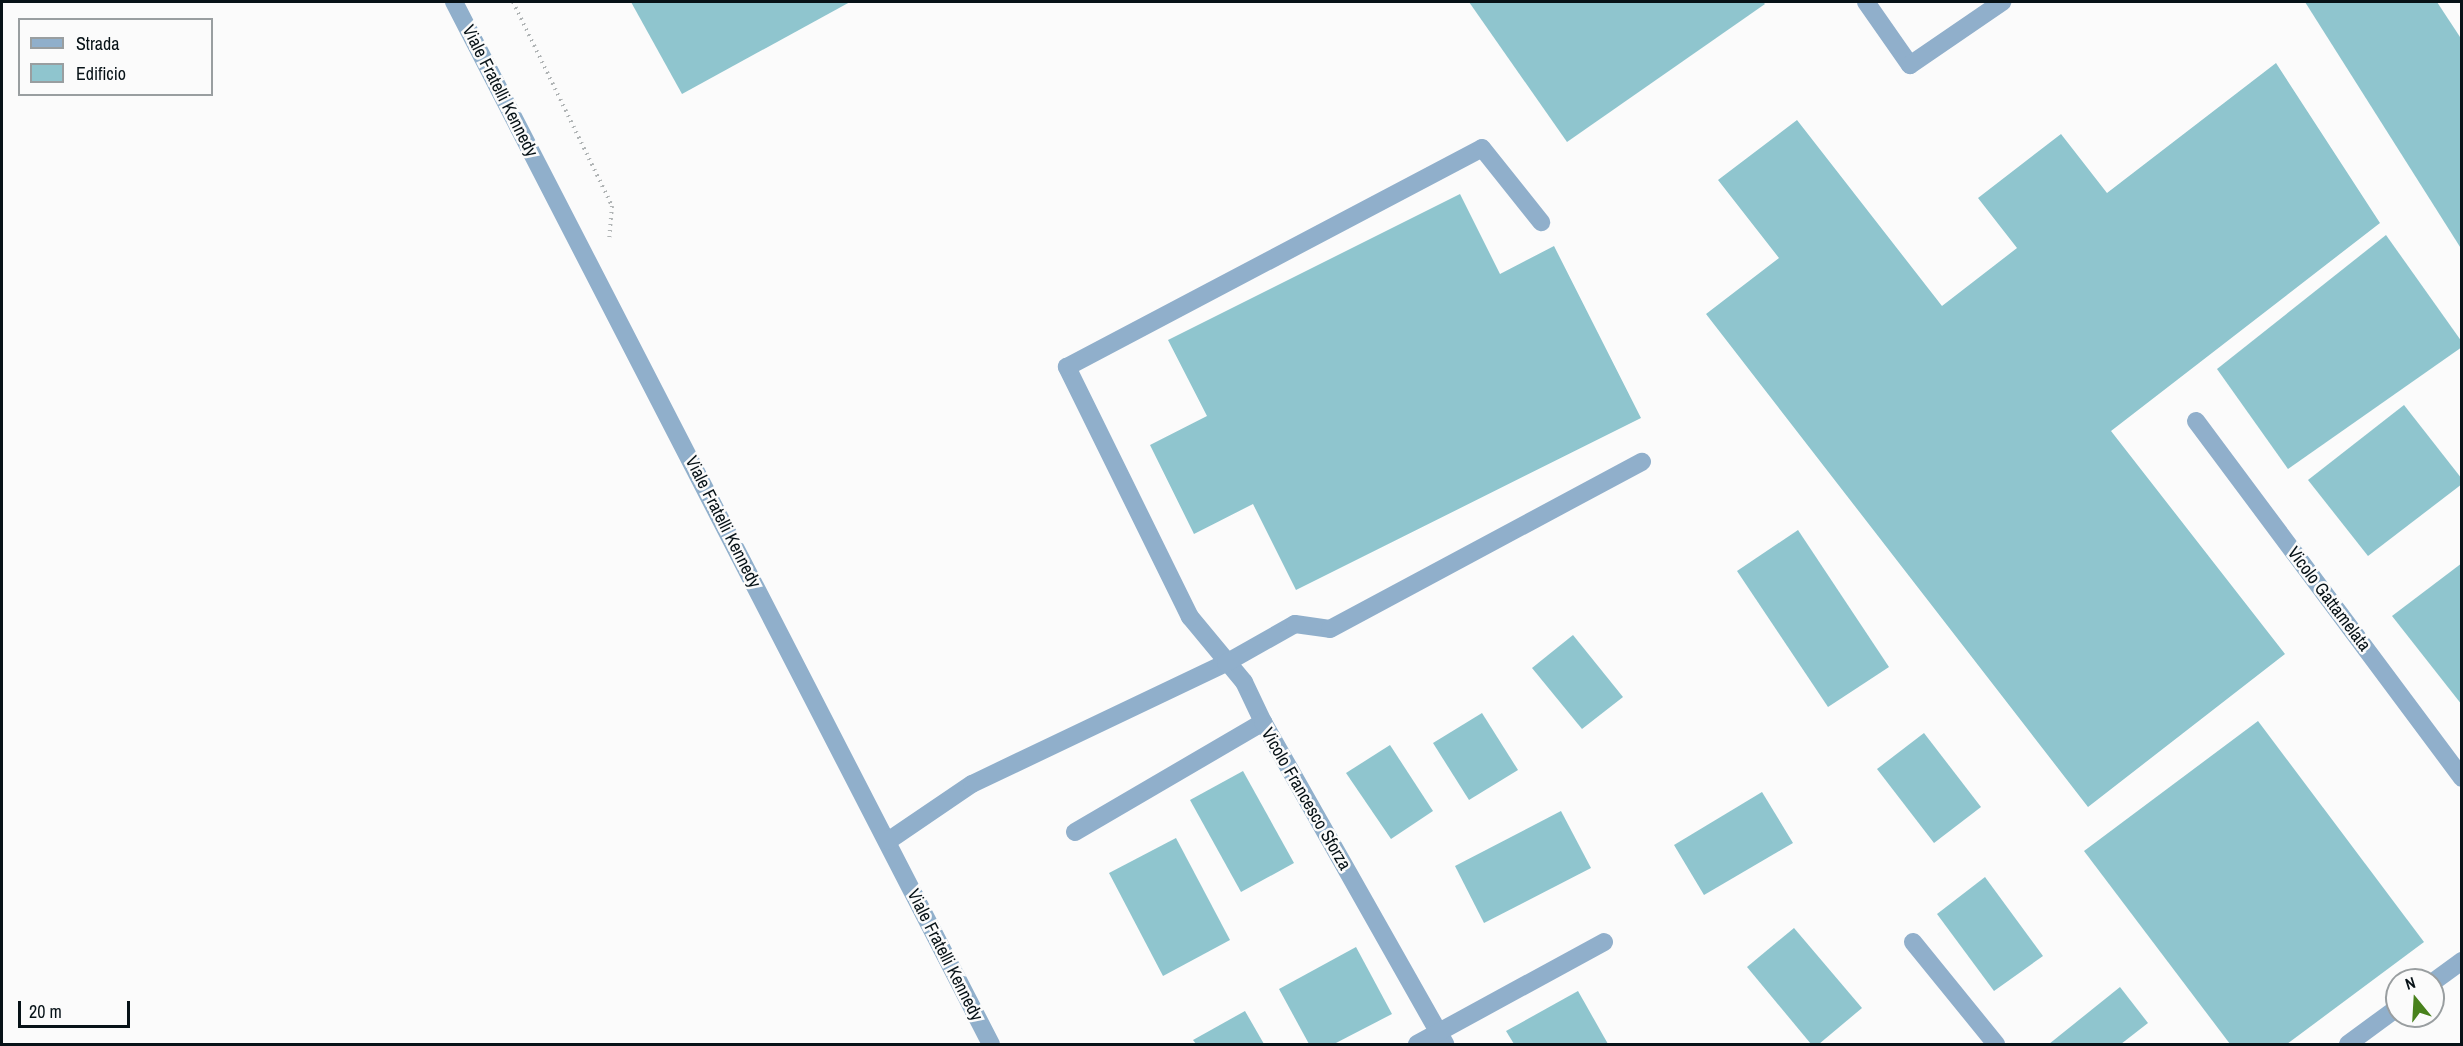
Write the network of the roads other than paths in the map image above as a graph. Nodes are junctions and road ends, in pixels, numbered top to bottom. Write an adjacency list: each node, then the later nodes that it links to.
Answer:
1 (454, 2): 11 (street, Viale Fratelli Kennedy)
2 (1866, 2): 3 (street)
3 (2002, 2)
4 (1541, 222): 7 (street)
5 (2196, 421): 9 (street, Vicolo Gattamelata)
6 (1642, 462): 7 (street)
7 (1226, 663): 8 (street); 11 (street)
8 (1263, 722): 10 (street, Vicolo Francesco Sforza); 17 (street, Vicolo Francesco Sforza)
9 (2462, 778)
10 (1075, 832)
11 (888, 841): 18 (street, Viale Fratelli Kennedy)
12 (1604, 942): 17 (street)
13 (1913, 942): 20 (street)
14 (2462, 961): 15 (street)
15 (2445, 973)
16 (2385, 1017): 21 (street)
17 (1442, 1039): 19 (street)
18 (991, 1044)
19 (1417, 1044)
20 (1996, 1044)
21 (2348, 1044)

